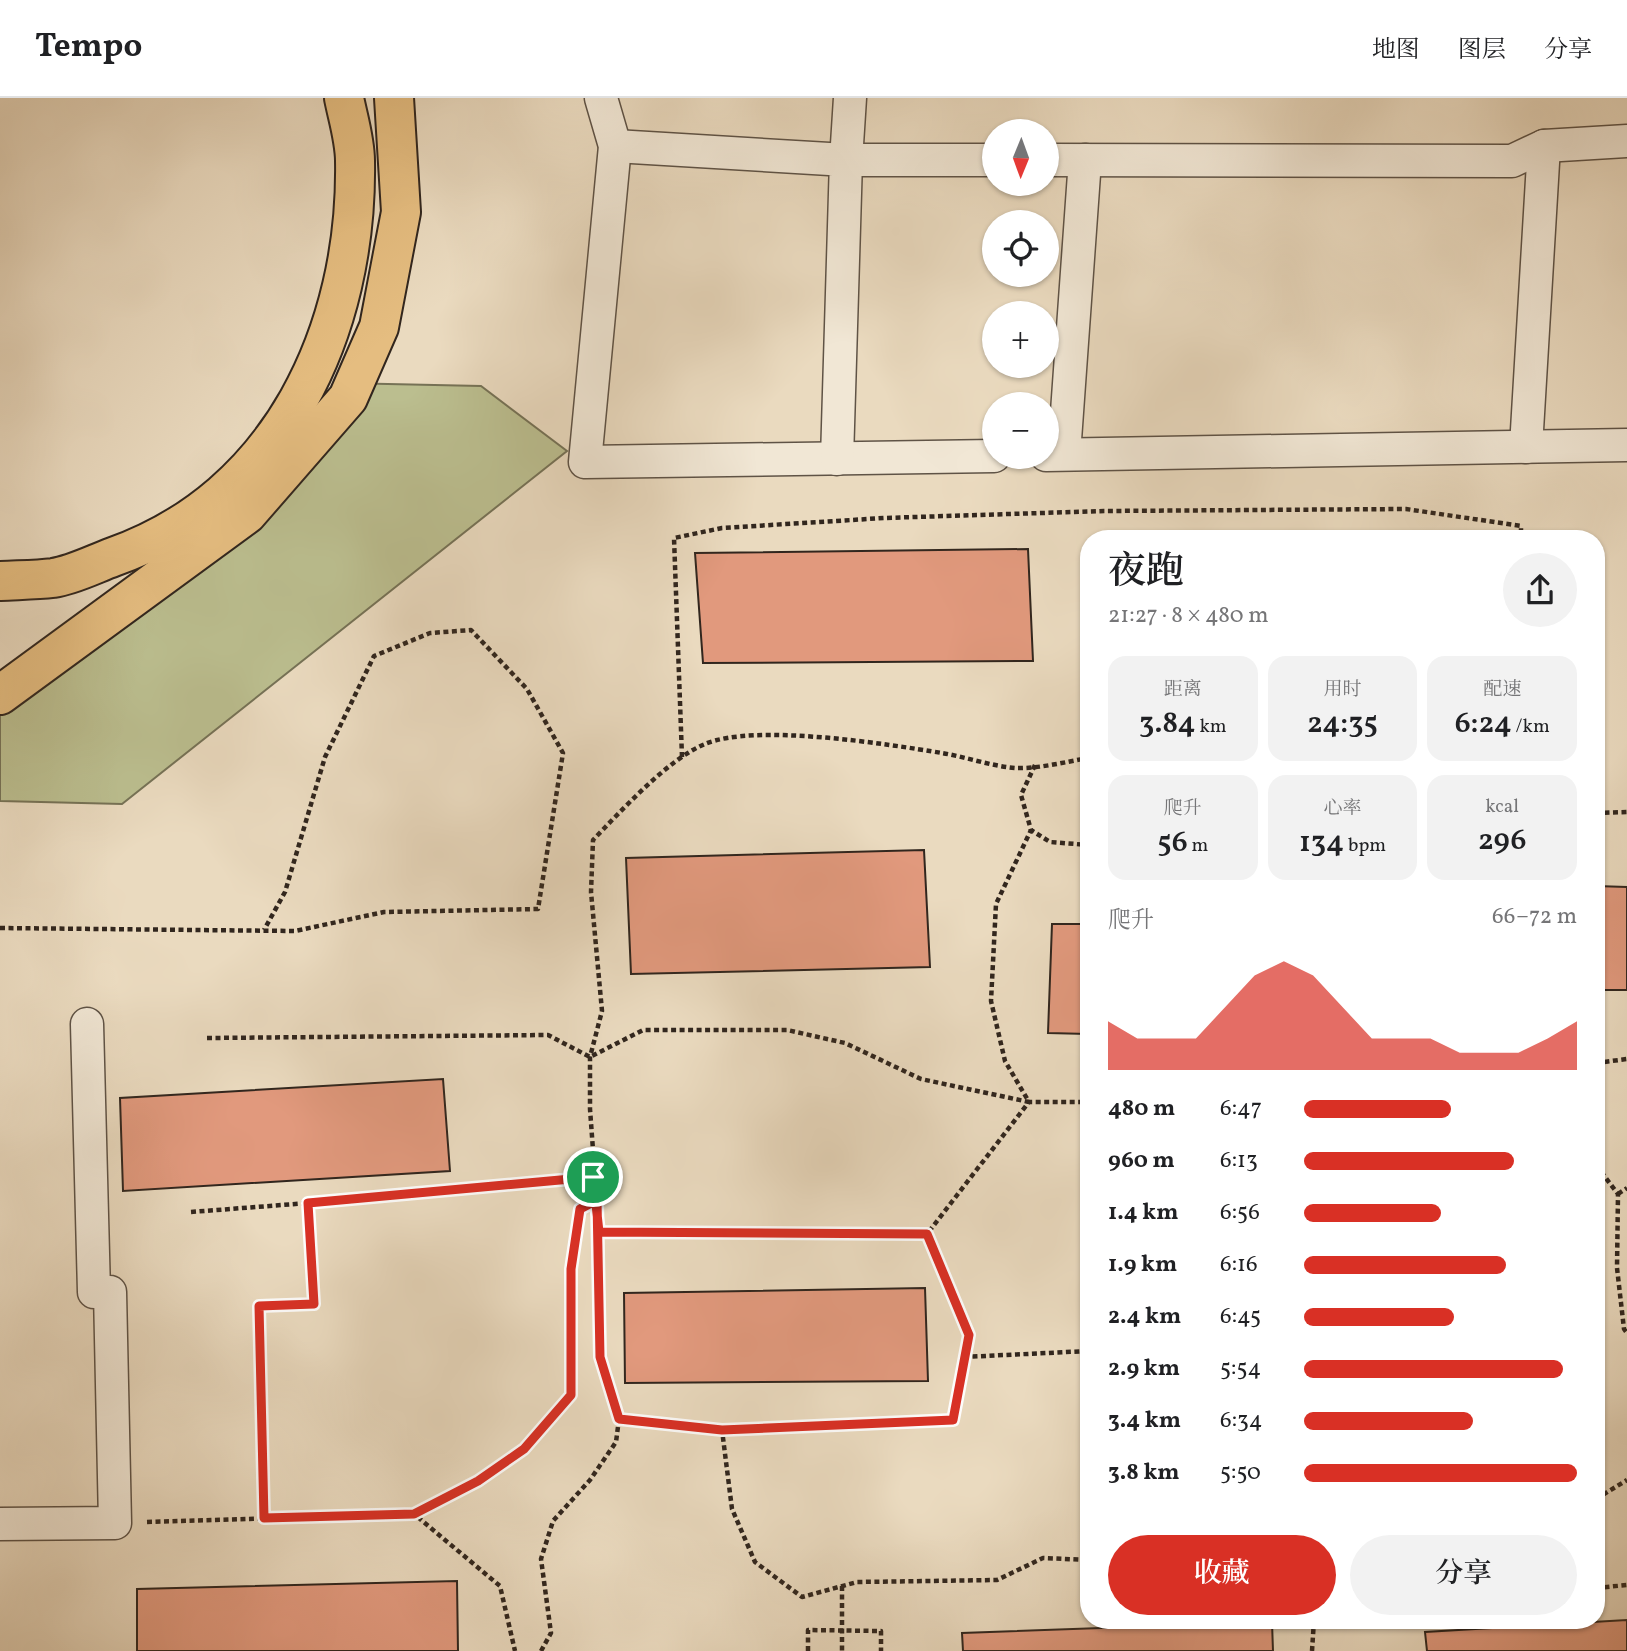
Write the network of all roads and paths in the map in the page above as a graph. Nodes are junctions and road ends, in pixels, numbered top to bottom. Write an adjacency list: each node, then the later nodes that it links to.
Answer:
1 (344, 98): 19 (highway)
2 (394, 98): 20 (highway)
3 (601, 98): 6 (street)
4 (850, 98): 8 (street)
5 (1627, 141): 7 (street)
6 (615, 146): 8 (street); 17 (street)
7 (1544, 146): 11 (street); 14 (street)
8 (846, 160): 9 (street); 17 (street)
9 (982, 160)
10 (1059, 160): 11 (street)
11 (1085, 160): 12 (street)
12 (1059, 416)
13 (1627, 445): 14 (street)
14 (1526, 447): 15 (street)
15 (1059, 455)
16 (982, 456): 17 (street)
17 (837, 458)
18 (1521, 530): 21 (path)
19 (0, 580)
20 (0, 695)
21 (682, 758): 23 (path); 32 (path)
22 (1080, 759): 23 (path)
23 (1035, 765): 26 (path)
24 (1627, 812): 25 (path)
25 (1605, 813)
26 (1031, 830): 27 (path); 35 (path)
27 (1080, 844)
28 (0, 928): 29 (path)
29 (264, 930): 29 (path)
30 (87, 1024): 55 (street)
31 (207, 1038): 32 (path)
32 (590, 1057): 35 (path); 37 (path)
33 (1627, 1059): 34 (path)
34 (1605, 1062)
35 (1030, 1102): 36 (path); 45 (path)
36 (1080, 1102)
37 (593, 1177): 41 (path); 42 (path)
38 (1605, 1177): 40 (path)
39 (1627, 1188): 40 (path)
40 (1618, 1194): 46 (path)
41 (597, 1200): 44 (path); 53 (path)
42 (308, 1203): 43 (path); 54 (path)
43 (191, 1212)
44 (599, 1232): 45 (path); 49 (path)
45 (927, 1234): 48 (path)
46 (1627, 1333)
47 (1080, 1351): 48 (path)
48 (964, 1357): 50 (path)
49 (619, 1419): 50 (path); 64 (path)
50 (722, 1430): 58 (path)
51 (1627, 1480): 52 (path)
52 (1605, 1493)
53 (414, 1514): 54 (path); 63 (path)
54 (264, 1518): 55 (path)
55 (115, 1523): 56 (street)
56 (0, 1524)
57 (1080, 1560): 58 (path)
58 (842, 1586): 62 (path)
59 (1627, 1586): 60 (path)
60 (1605, 1587)
61 (1313, 1629): 68 (path)
62 (842, 1631): 65 (path); 66 (path); 67 (path)
63 (515, 1651)
64 (541, 1651)
65 (808, 1651)
66 (842, 1651)
67 (881, 1651)
68 (1312, 1651)

